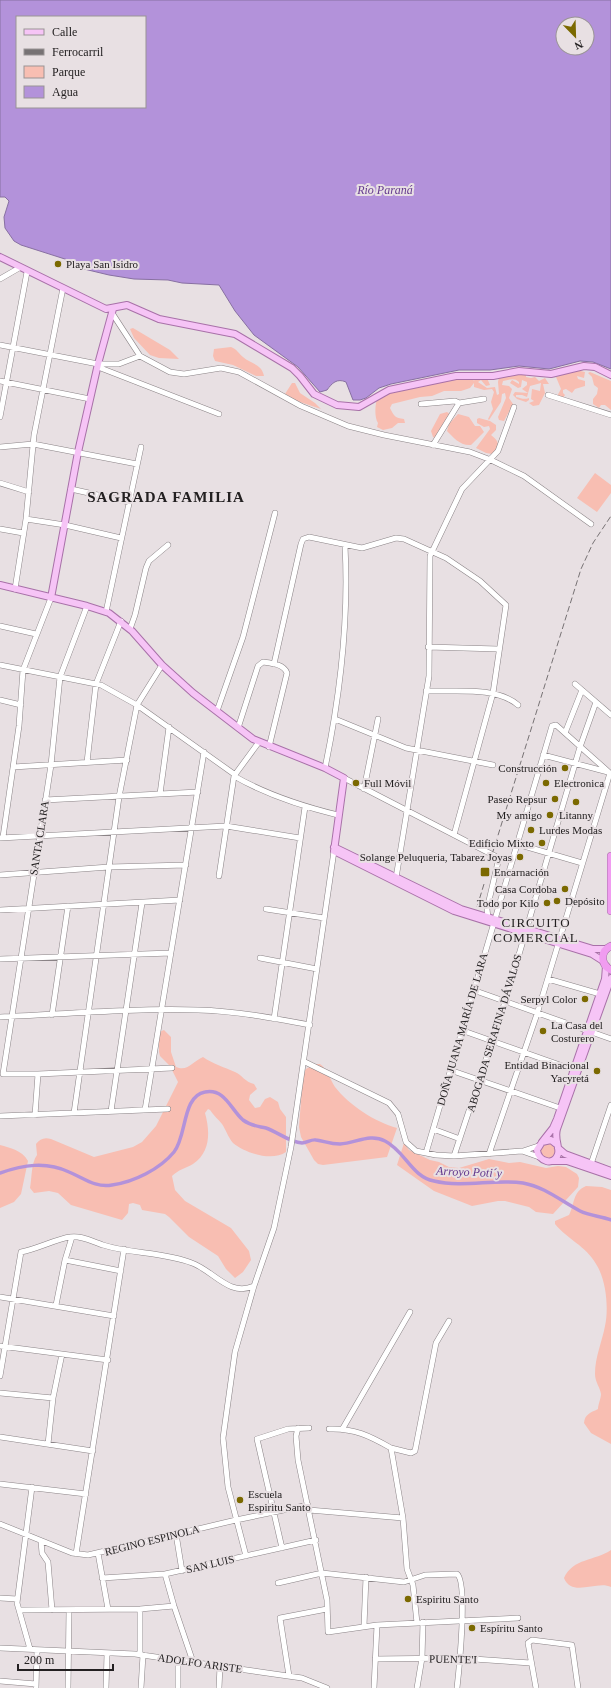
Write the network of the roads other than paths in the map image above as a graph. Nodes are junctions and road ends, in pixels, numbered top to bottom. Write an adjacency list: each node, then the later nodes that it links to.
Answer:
1 (0, 258): 2 (main road)
2 (20, 268): 3 (main road); 4 (street)
3 (27, 272): 5 (main road); 8 (street)
4 (0, 279)
5 (63, 288): 6 (main road); 9 (street)
6 (112, 311): 10 (street); 11 (main road); 12 (main road)
7 (0, 345): 8 (street)
8 (13, 347): 9 (street); 14 (street)
9 (49, 355): 11 (street); 15 (street)
10 (140, 356): 11 (street); 26 (street)
11 (98, 365): 17 (main road); 22 (street)
12 (611, 375)
13 (0, 381): 14 (street)
14 (7, 383): 15 (street); 24 (street)
15 (43, 390): 17 (street); 25 (street)
16 (548, 395): 23 (street)
17 (90, 399): 29 (main road)
18 (484, 400): 19 (street)
19 (459, 403): 20 (street); 26 (street)
20 (421, 404)
21 (514, 407): 30 (street)
22 (219, 414)
23 (611, 415)
24 (0, 417)
25 (33, 444): 27 (street); 29 (street); 34 (street)
26 (433, 445): 30 (street)
27 (0, 447)
28 (140, 447): 31 (street)
29 (78, 452): 31 (street); 33 (main road)
30 (491, 460): 39 (street); 45 (street)
31 (137, 464): 35 (street)
32 (0, 483): 34 (street)
33 (71, 489): 35 (street); 38 (main road)
34 (29, 492): 37 (street)
35 (129, 502): 42 (street)
36 (275, 513): 72 (street)
37 (26, 518): 38 (street); 41 (street)
38 (65, 524): 42 (street); 48 (main road)
39 (590, 524)
40 (0, 529): 41 (street)
41 (23, 533): 47 (street)
42 (121, 538): 50 (street)
43 (168, 544): 53 (street)
44 (345, 546): 45 (street); 57 (street); 74 (street)
45 (432, 551): 55 (street); 56 (street)
46 (0, 585): 47 (main road)
47 (14, 589): 48 (main road)
48 (51, 598): 49 (main road); 54 (street)
49 (87, 606): 50 (main road); 61 (street, SANTA CLARA)
50 (106, 612): 51 (main road)
51 (121, 621): 53 (main road); 62 (street)
52 (0, 626): 54 (street)
53 (130, 629): 59 (main road)
54 (36, 634): 60 (street)
55 (428, 647): 56 (street); 65 (street)
56 (498, 649): 66 (street)
57 (274, 664): 77 (street); 81 (street)
58 (0, 665): 60 (street)
59 (162, 665): 70 (street); 72 (main road)
60 (23, 670): 61 (street); 69 (street)
61 (60, 677): 62 (street); 89 (street, SANTA CLARA)
62 (96, 684): 70 (street); 88 (street)
63 (575, 684): 64 (street)
64 (582, 690): 68 (street); 78 (street)
65 (426, 691): 66 (street); 83 (street)
66 (493, 693): 71 (street); 87 (street)
67 (0, 700): 69 (street)
68 (596, 702): 73 (street); 82 (street, ABOGADA SERAFINA DÁVALOS)
69 (21, 705): 92 (street)
70 (137, 705): 76 (street); 86 (street)
71 (518, 706)
72 (217, 711): 77 (main road)
73 (611, 715)
74 (335, 719): 79 (street); 93 (street)
75 (378, 719): 79 (street)
76 (169, 727): 84 (street); 99 (street)
77 (238, 728): 80 (main road)
78 (565, 733): 82 (street); 85 (street, DOÑA JUANA MARÍA DE LARA)
79 (374, 735): 83 (street); 97 (street)
80 (259, 742): 81 (main road); 95 (street)
81 (269, 747): 93 (main road)
82 (580, 747): 91 (street, ABOGADA SERAFINA DÁVALOS); 94 (street)
83 (417, 751): 87 (street); 103 (street)
84 (204, 752): 95 (street); 98 (street)
85 (543, 755): 91 (street); 112 (street, DOÑA JUANA MARÍA DE LARA)
86 (127, 760): 88 (street); 100 (street)
87 (474, 761): 90 (street); 109 (street)
88 (87, 762): 89 (street)
89 (51, 764): 92 (street); 101 (street, SANTA CLARA)
90 (493, 765)
91 (575, 765): 94 (street); 114 (street, ABOGADA SERAFINA DÁVALOS)
92 (13, 767): 110 (street)
93 (325, 768): 96 (main road)
94 (611, 773): 116 (street)
95 (234, 776): 102 (street); 105 (street)
96 (344, 778): 97 (street); 104 (main road)
97 (364, 789): 103 (street)
98 (198, 792): 99 (street); 106 (street)
99 (160, 794): 100 (street)
100 (119, 796): 101 (street); 107 (street)
101 (45, 800): 108 (street, SANTA CLARA)
102 (305, 807): 104 (street); 111 (street)
103 (406, 811): 109 (street); 122 (street)
104 (338, 815): 113 (main road)
105 (226, 826): 106 (street); 111 (street); 121 (street)
106 (192, 828): 107 (street); 117 (street)
107 (115, 832): 108 (street); 118 (street)
108 (40, 835): 110 (street); 119 (street, SANTA CLARA)
109 (454, 835): 134 (street)
110 (2, 838)
111 (300, 838): 132 (street)
112 (517, 844): 114 (street); 134 (street, DOÑA JUANA MARÍA DE LARA)
113 (334, 849): 122 (main road); 133 (street); 134 (main road)
114 (549, 853): 116 (street); 135 (street, ABOGADA SERAFINA DÁVALOS)
115 (611, 856): 123 (highway)
116 (582, 863): 136 (street)
117 (186, 865): 118 (street); 124 (street)
118 (109, 867): 119 (street); 126 (street)
119 (33, 873): 120 (street); 128 (street, SANTA CLARA)
120 (0, 875)
121 (219, 876)
122 (396, 878): 134 (main road)
123 (610, 881): 131 (highway)
124 (180, 900): 125 (street); 138 (street)
125 (142, 902): 126 (street); 139 (street)
126 (103, 905): 127 (street); 140 (street)
127 (68, 906): 128 (street); 141 (street)
128 (28, 908): 130 (street); 142 (street, SANTA CLARA)
129 (266, 909): 132 (street)
130 (0, 910)
131 (611, 911)
132 (289, 912): 133 (street); 145 (street)
133 (324, 918): 147 (street)
134 (492, 921): 135 (main road); 150 (street, DOÑA JUANA MARÍA DE LARA)
135 (526, 931): 136 (main road); 152 (street, ABOGADA SERAFINA DÁVALOS)
136 (558, 942): 137 (main road); 146 (main road); 149 (street)
137 (609, 946): 146 (highway)
138 (171, 953): 139 (street); 153 (street)
139 (135, 954): 140 (street); 154 (street)
140 (97, 955): 141 (street); 155 (street)
141 (60, 956): 142 (street); 157 (street)
142 (20, 958): 144 (street); 159 (street, SANTA CLARA)
143 (260, 958): 145 (street)
144 (0, 959)
145 (282, 962): 147 (street); 160 (street)
146 (606, 966): 151 (main road)
147 (317, 968): 161 (street)
148 (611, 978): 163 (main road)
149 (548, 979): 151 (street); 156 (street)
150 (473, 990): 152 (street); 162 (street, DOÑA JUANA MARÍA DE LARA)
151 (600, 994): 163 (main road)
152 (504, 1002): 156 (street); 165 (street, ABOGADA SERAFINA DÁVALOS)
153 (161, 1010): 154 (street); 160 (street); 169 (street)
154 (126, 1012): 155 (street); 170 (street)
155 (89, 1013): 157 (street); 173 (street)
156 (537, 1014): 163 (street); 166 (street)
157 (52, 1015): 159 (street)
158 (0, 1017): 159 (street)
159 (12, 1017): 174 (street, SANTA CLARA)
160 (274, 1019): 161 (street)
161 (310, 1025): 167 (street)
162 (461, 1030): 165 (street); 171 (street, DOÑA JUANA MARÍA DE LARA)
163 (589, 1032): 164 (street); 172 (main road)
164 (611, 1039)
165 (492, 1042): 166 (street); 175 (street, ABOGADA SERAFINA DÁVALOS)
166 (524, 1053): 172 (street); 176 (street)
167 (305, 1062): 190 (street); 202 (street)
168 (172, 1068): 169 (street)
169 (152, 1069): 170 (street); 180 (street)
170 (118, 1070): 173 (street); 181 (street)
171 (450, 1070): 175 (street); 185 (street, DOÑA JUANA MARÍA DE LARA)
172 (576, 1070): 179 (main road)
173 (80, 1072): 174 (street); 182 (street)
174 (38, 1074): 183 (street)
175 (480, 1081): 176 (street); 186 (street, ABOGADA SERAFINA DÁVALOS)
176 (510, 1091): 179 (street); 191 (street)
177 (611, 1105): 195 (street)
178 (168, 1109): 180 (street)
179 (562, 1109): 187 (main road); 188 (main road)
180 (145, 1110): 181 (street)
181 (111, 1111): 182 (street)
182 (74, 1113): 183 (street)
183 (35, 1115): 184 (street)
184 (0, 1116)
185 (433, 1129): 186 (street); 190 (street, DOÑA JUANA MARÍA DE LARA)
186 (460, 1139): 192 (street, ABOGADA SERAFINA DÁVALOS)
187 (540, 1144): 188 (main road); 189 (street); 193 (main road)
188 (557, 1146): 194 (main road); 195 (main road)
189 (522, 1151): 191 (street); 193 (street)
190 (426, 1153): 192 (street)
191 (489, 1154): 192 (street)
192 (454, 1156)
193 (538, 1157): 194 (main road)
194 (552, 1161): 195 (main road)
195 (590, 1166): 196 (main road); 197 (main road)
196 (611, 1171)
197 (611, 1176)
198 (72, 1237): 199 (street); 200 (street); 204 (street)
199 (124, 1249): 201 (street); 202 (street)
200 (65, 1260): 201 (street); 205 (street)
201 (121, 1272): 207 (street)
202 (254, 1286): 229 (street)
203 (0, 1297): 204 (street)
204 (13, 1299): 205 (street); 209 (street)
205 (56, 1305): 207 (street)
206 (410, 1312): 217 (street)
207 (114, 1316): 211 (street)
208 (449, 1321): 221 (street)
209 (2, 1347): 210 (street); 212 (street)
210 (62, 1354): 211 (street); 214 (street)
211 (108, 1360): 222 (street)
212 (0, 1376)
213 (0, 1393): 214 (street)
214 (53, 1398): 220 (street)
215 (298, 1428): 216 (street); 226 (street); 227 (street)
216 (309, 1428)
217 (343, 1428): 218 (street); 221 (street)
218 (329, 1429)
219 (0, 1438): 220 (street)
220 (48, 1444): 222 (street)
221 (391, 1448): 228 (street)
222 (93, 1451): 225 (street)
223 (0, 1484): 224 (street)
224 (32, 1487): 225 (street); 231 (street)
225 (86, 1494): 237 (street)
226 (308, 1508): 227 (street, REGINO ESPINOLA); 228 (street, REGINO ESPINOLA); 233 (street)
227 (274, 1512): 229 (street, REGINO ESPINOLA); 235 (street)
228 (403, 1518): 244 (street)
229 (236, 1520): 232 (street, REGINO ESPINOLA); 238 (street)
230 (0, 1524): 231 (street, REGINO ESPINOLA)
231 (25, 1533): 234 (street, REGINO ESPINOLA); 247 (street)
232 (176, 1534): 236 (street, REGINO ESPINOLA); 239 (street)
233 (316, 1540): 235 (street, SAN LUIS); 240 (street)
234 (41, 1541): 237 (street, REGINO ESPINOLA); 253 (street)
235 (282, 1548): 238 (street, SAN LUIS)
236 (98, 1553): 237 (street, REGINO ESPINOLA); 243 (street)
237 (76, 1554)
238 (246, 1556): 239 (street, SAN LUIS)
239 (182, 1571): 241 (street, SAN LUIS)
240 (322, 1573): 242 (street); 245 (street); 251 (street)
241 (165, 1574): 243 (street, SAN LUIS); 248 (street)
242 (366, 1577): 244 (street); 259 (street)
243 (102, 1578): 249 (street)
244 (411, 1580): 256 (street); 257 (street)
245 (278, 1583)
246 (0, 1598): 247 (street)
247 (17, 1599): 252 (street)
248 (174, 1606): 250 (street); 270 (street)
249 (108, 1609): 250 (street); 254 (street)
250 (140, 1609): 265 (street)
251 (327, 1609): 259 (street); 273 (street)
252 (19, 1610): 253 (street); 261 (street)
253 (52, 1610): 254 (street)
254 (69, 1611): 263 (street)
255 (518, 1618): 256 (street)
256 (462, 1621): 257 (street); 267 (street)
257 (420, 1622): 258 (street); 266 (street)
258 (377, 1625): 259 (street); 268 (street)
259 (364, 1626)
260 (0, 1648): 261 (street, ADOLFO ARISTE)
261 (30, 1649): 262 (street, ADOLFO ARISTE)
262 (37, 1650): 263 (street, ADOLFO ARISTE); 275 (street)
263 (70, 1652): 264 (street, ADOLFO ARISTE); 276 (street)
264 (107, 1654): 265 (street, ADOLFO ARISTE); 277 (street)
265 (141, 1655): 269 (street, ADOLFO ARISTE); 278 (street)
266 (422, 1658): 267 (street, PUENTE'I); 268 (street, PUENTE'I); 283 (street)
267 (459, 1658): 271 (street, PUENTE'I); 284 (street)
268 (375, 1659): 282 (street)
269 (178, 1660): 270 (street, ADOLFO ARISTE); 279 (street)
270 (193, 1662): 272 (street, ADOLFO ARISTE)
271 (531, 1662): 285 (street); 286 (street)
272 (220, 1666): 273 (street, ADOLFO ARISTE); 280 (street)
273 (289, 1676): 281 (street, ADOLFO ARISTE)
274 (0, 1681): 275 (street)
275 (36, 1686)
276 (68, 1688)
277 (106, 1688)
278 (141, 1688)
279 (178, 1688)
280 (219, 1688)
281 (327, 1688)
282 (374, 1688)
283 (417, 1688)
284 (457, 1688)
285 (536, 1688)
286 (578, 1688)

